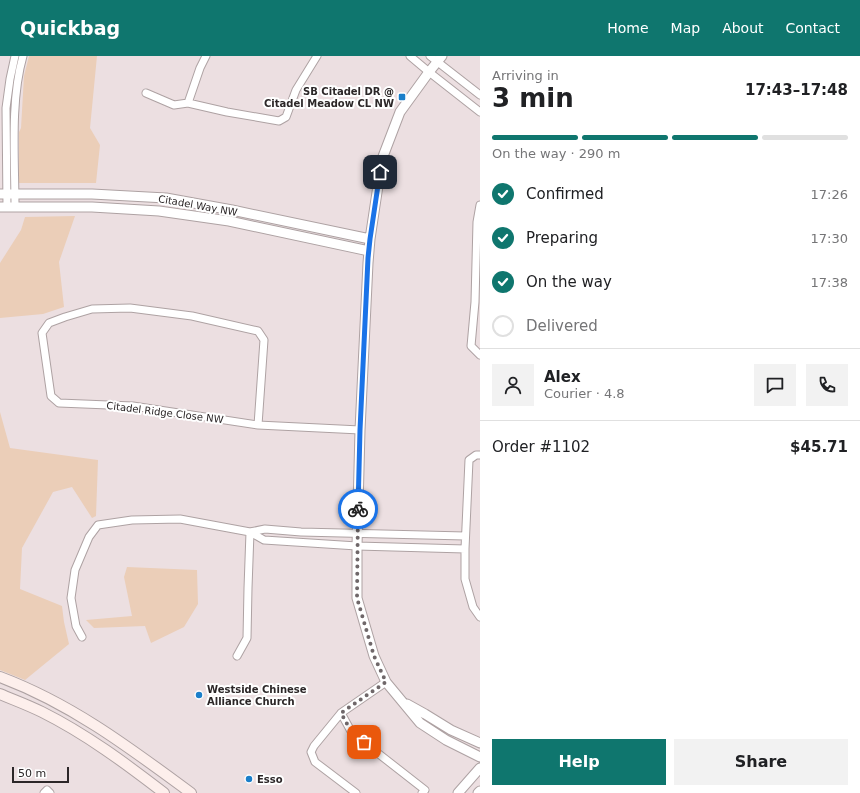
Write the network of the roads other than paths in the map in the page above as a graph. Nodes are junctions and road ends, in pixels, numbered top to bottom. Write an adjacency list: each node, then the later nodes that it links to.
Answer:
1 (15, 56): 13 (street)
2 (23, 56): 13 (street)
3 (206, 56): 11 (street)
4 (317, 56): 11 (street)
5 (410, 56): 8 (street)
6 (430, 56): 7 (street)
7 (440, 59): 8 (street); 10 (street)
8 (429, 72): 12 (street); 20 (street)
9 (146, 93): 11 (street)
10 (480, 95)
11 (188, 103)
12 (480, 112)
13 (7, 194): 14 (street, Citadel Way NW); 16 (street)
14 (92, 194): 17 (street); 18 (street, Citadel Way NW)
15 (480, 206): 22 (street)
16 (7, 207): 17 (street, Citadel Way NW)
17 (92, 207): 19 (street, Citadel Way NW)
18 (232, 210): 19 (street); 20 (street, Citadel Way NW)
19 (229, 221): 21 (street, Citadel Way NW)
20 (370, 239): 21 (street)
21 (369, 252): 25 (street)
22 (478, 252): 23 (street)
23 (480, 355)
24 (258, 425): 24 (street, Citadel Ridge Close NW); 25 (street, Citadel Ridge Close NW)
25 (360, 430): 28 (street)
26 (480, 455): 29 (street)
27 (250, 532): 28 (street); 30 (street); 33 (street); 34 (street)
28 (357, 533): 29 (street); 30 (street)
29 (465, 536): 31 (street)
30 (357, 546): 31 (street); 36 (street)
31 (465, 549): 32 (street)
32 (480, 616)
33 (82, 637)
34 (236, 656)
35 (0, 677): 46 (main road)
36 (386, 682): 38 (street); 39 (street)
37 (0, 694): 45 (main road)
38 (403, 702): 40 (street); 41 (street)
39 (341, 713): 47 (street); 48 (street)
40 (480, 743)
41 (480, 757)
42 (480, 768): 49 (street)
43 (44, 793): 44 (street)
44 (50, 793)
45 (164, 793)
46 (191, 793)
47 (356, 793)
48 (422, 793)
49 (458, 793)

